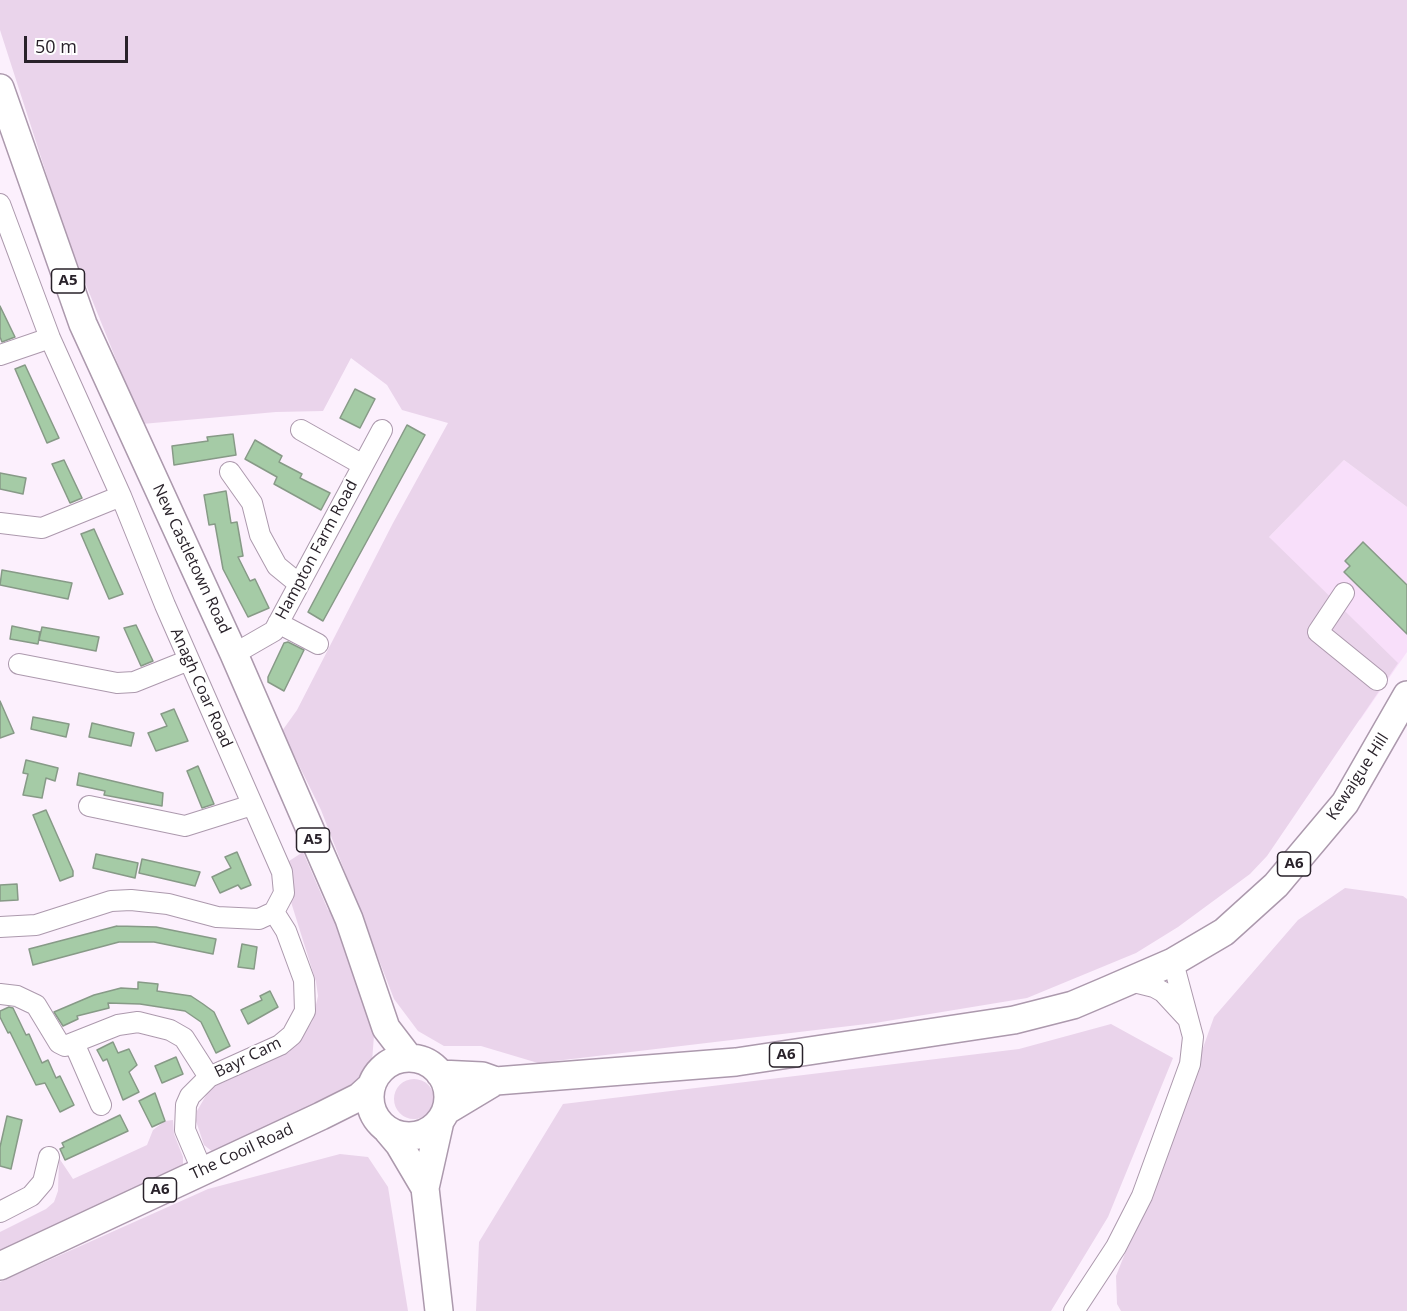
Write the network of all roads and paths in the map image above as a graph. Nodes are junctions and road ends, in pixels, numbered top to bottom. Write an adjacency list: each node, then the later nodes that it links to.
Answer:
1 (0, 88): 15 (highway, New Castletown Road / A5)
2 (0, 204): 3 (street, Anagh Coar Road)
3 (50, 338): 4 (street); 9 (street, Anagh Coar Road)
4 (0, 356)
5 (301, 430): 7 (street)
6 (382, 430): 7 (street, Hampton Farm Road)
7 (363, 465): 11 (street, Hampton Farm Road)
8 (230, 472): 11 (street)
9 (121, 496): 10 (street); 16 (street, Anagh Coar Road)
10 (0, 523)
11 (299, 584): 13 (street, Hampton Farm Road)
12 (1344, 593): 18 (street)
13 (284, 626): 14 (street); 15 (street, Hampton Farm Road)
14 (318, 644)
15 (234, 654): 28 (highway, New Castletown Road / A5)
16 (189, 660): 17 (street); 20 (street, Anagh Coar Road)
17 (19, 664)
18 (1377, 680)
19 (1407, 695): 24 (highway, Kewaigue Hill / A6)
20 (252, 805): 21 (street); 22 (street, Anagh Coar Road)
21 (95, 812)
22 (274, 912): 23 (street); 32 (street, Bayr Cam)
23 (0, 927)
24 (1173, 962): 25 (highway, Kewaigue Hill / A6); 27 (street)
25 (1130, 981): 27 (street); 34 (highway, A6)
26 (0, 994): 29 (street)
27 (1190, 1021): 45 (street)
28 (386, 1028): 30 (highway, A5); 33 (highway, A5)
29 (74, 1043): 32 (street); 35 (street)
30 (409, 1058): 31 (highway); 33 (highway)
31 (440, 1074): 34 (highway, A6); 37 (highway)
32 (209, 1077): 40 (street, Bayr Cam)
33 (375, 1078): 36 (highway, The Cooil Road / A6); 38 (highway)
34 (496, 1081): 37 (highway, A6)
35 (101, 1105)
36 (321, 1116): 38 (highway, The Cooil Road / A6); 40 (highway, The Cooil Road / A6)
37 (443, 1116): 38 (highway); 41 (highway)
38 (382, 1125): 41 (highway)
39 (49, 1157): 42 (street)
40 (202, 1170): 43 (highway, The Cooil Road / A6)
41 (425, 1188): 44 (highway)
42 (0, 1212)
43 (0, 1266)
44 (439, 1311)
45 (1074, 1311)

